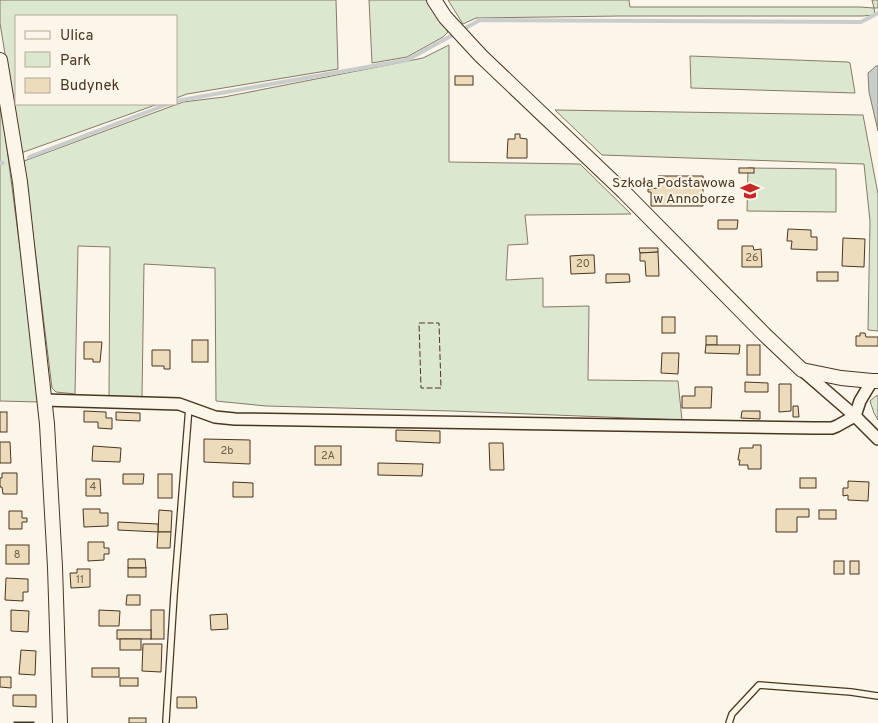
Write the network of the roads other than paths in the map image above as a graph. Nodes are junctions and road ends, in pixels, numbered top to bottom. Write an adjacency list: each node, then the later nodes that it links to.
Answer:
1 (434, 0): 3 (street)
2 (0, 60): 5 (street)
3 (802, 370): 4 (street); 7 (street)
4 (875, 381): 7 (street)
5 (44, 400): 6 (street); 11 (street)
6 (189, 407): 7 (street); 10 (lane)
7 (854, 416): 8 (street)
8 (878, 439)
9 (878, 696): 12 (lane)
10 (166, 721)
11 (60, 723)
12 (729, 723)

